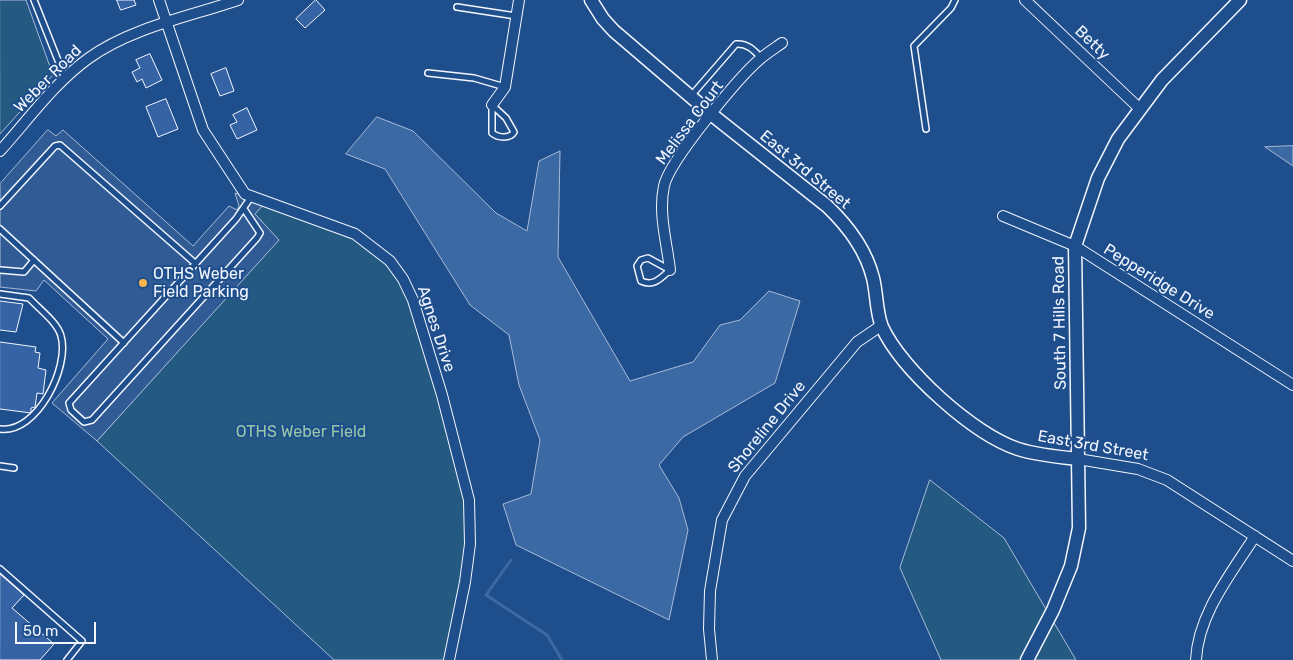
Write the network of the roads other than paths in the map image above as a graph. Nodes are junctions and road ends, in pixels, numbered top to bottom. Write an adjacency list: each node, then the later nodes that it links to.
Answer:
1 (34, 0): 15 (lane)
2 (159, 0): 11 (street, Agnes Drive)
3 (238, 0): 11 (street, Weber Road)
4 (519, 0): 10 (street)
5 (591, 0): 17 (street, East 3rd Street)
6 (955, 0): 21 (lane)
7 (1025, 0): 19 (street, Betty)
8 (1240, 0): 19 (street, South 7 Hills Road)
9 (457, 6): 10 (lane)
10 (516, 16): 16 (street)
11 (167, 24): 15 (street, Weber Road); 23 (street, Agnes Drive)
12 (782, 43): 13 (street, Melissa Court)
13 (762, 58): 17 (lane); 20 (street, Melissa Court)
14 (428, 73): 16 (lane)
15 (66, 79): 22 (street, Weber Road)
16 (505, 87): 18 (street)
17 (690, 96): 20 (street, East 3rd Street)
18 (492, 105): 18 (lane)
19 (1139, 108): 28 (street, South 7 Hills Road)
20 (712, 114): 32 (street, Melissa Court); 34 (street, East 3rd Street)
21 (926, 129)
22 (0, 151)
23 (251, 197): 25 (lane); 45 (street, Agnes Drive)
24 (0, 206): 30 (lane)
25 (244, 209): 30 (lane); 35 (lane)
26 (1003, 216): 28 (street, Pepperidge Drive)
27 (0, 229): 29 (lane)
28 (1075, 246): 36 (street, Pepperidge Drive); 38 (street, South 7 Hills Road)
29 (34, 260): 31 (lane); 35 (lane)
30 (196, 264): 35 (lane)
31 (0, 270)
32 (670, 270): 32 (lane)
33 (0, 294): 37 (lane)
34 (882, 325): 38 (street, East 3rd Street); 46 (street, Shoreline Drive)
35 (124, 343)
36 (1293, 385)
37 (2, 429)
38 (1078, 459): 41 (street, East 3rd Street); 47 (street, South 7 Hills Road)
39 (0, 466): 40 (lane)
40 (14, 468)
41 (1255, 536): 42 (street, East 3rd Street); 48 (street)
42 (1293, 560)
43 (0, 569): 44 (lane)
44 (67, 660)
45 (449, 660)
46 (712, 660)
47 (1027, 660)
48 (1196, 660)

